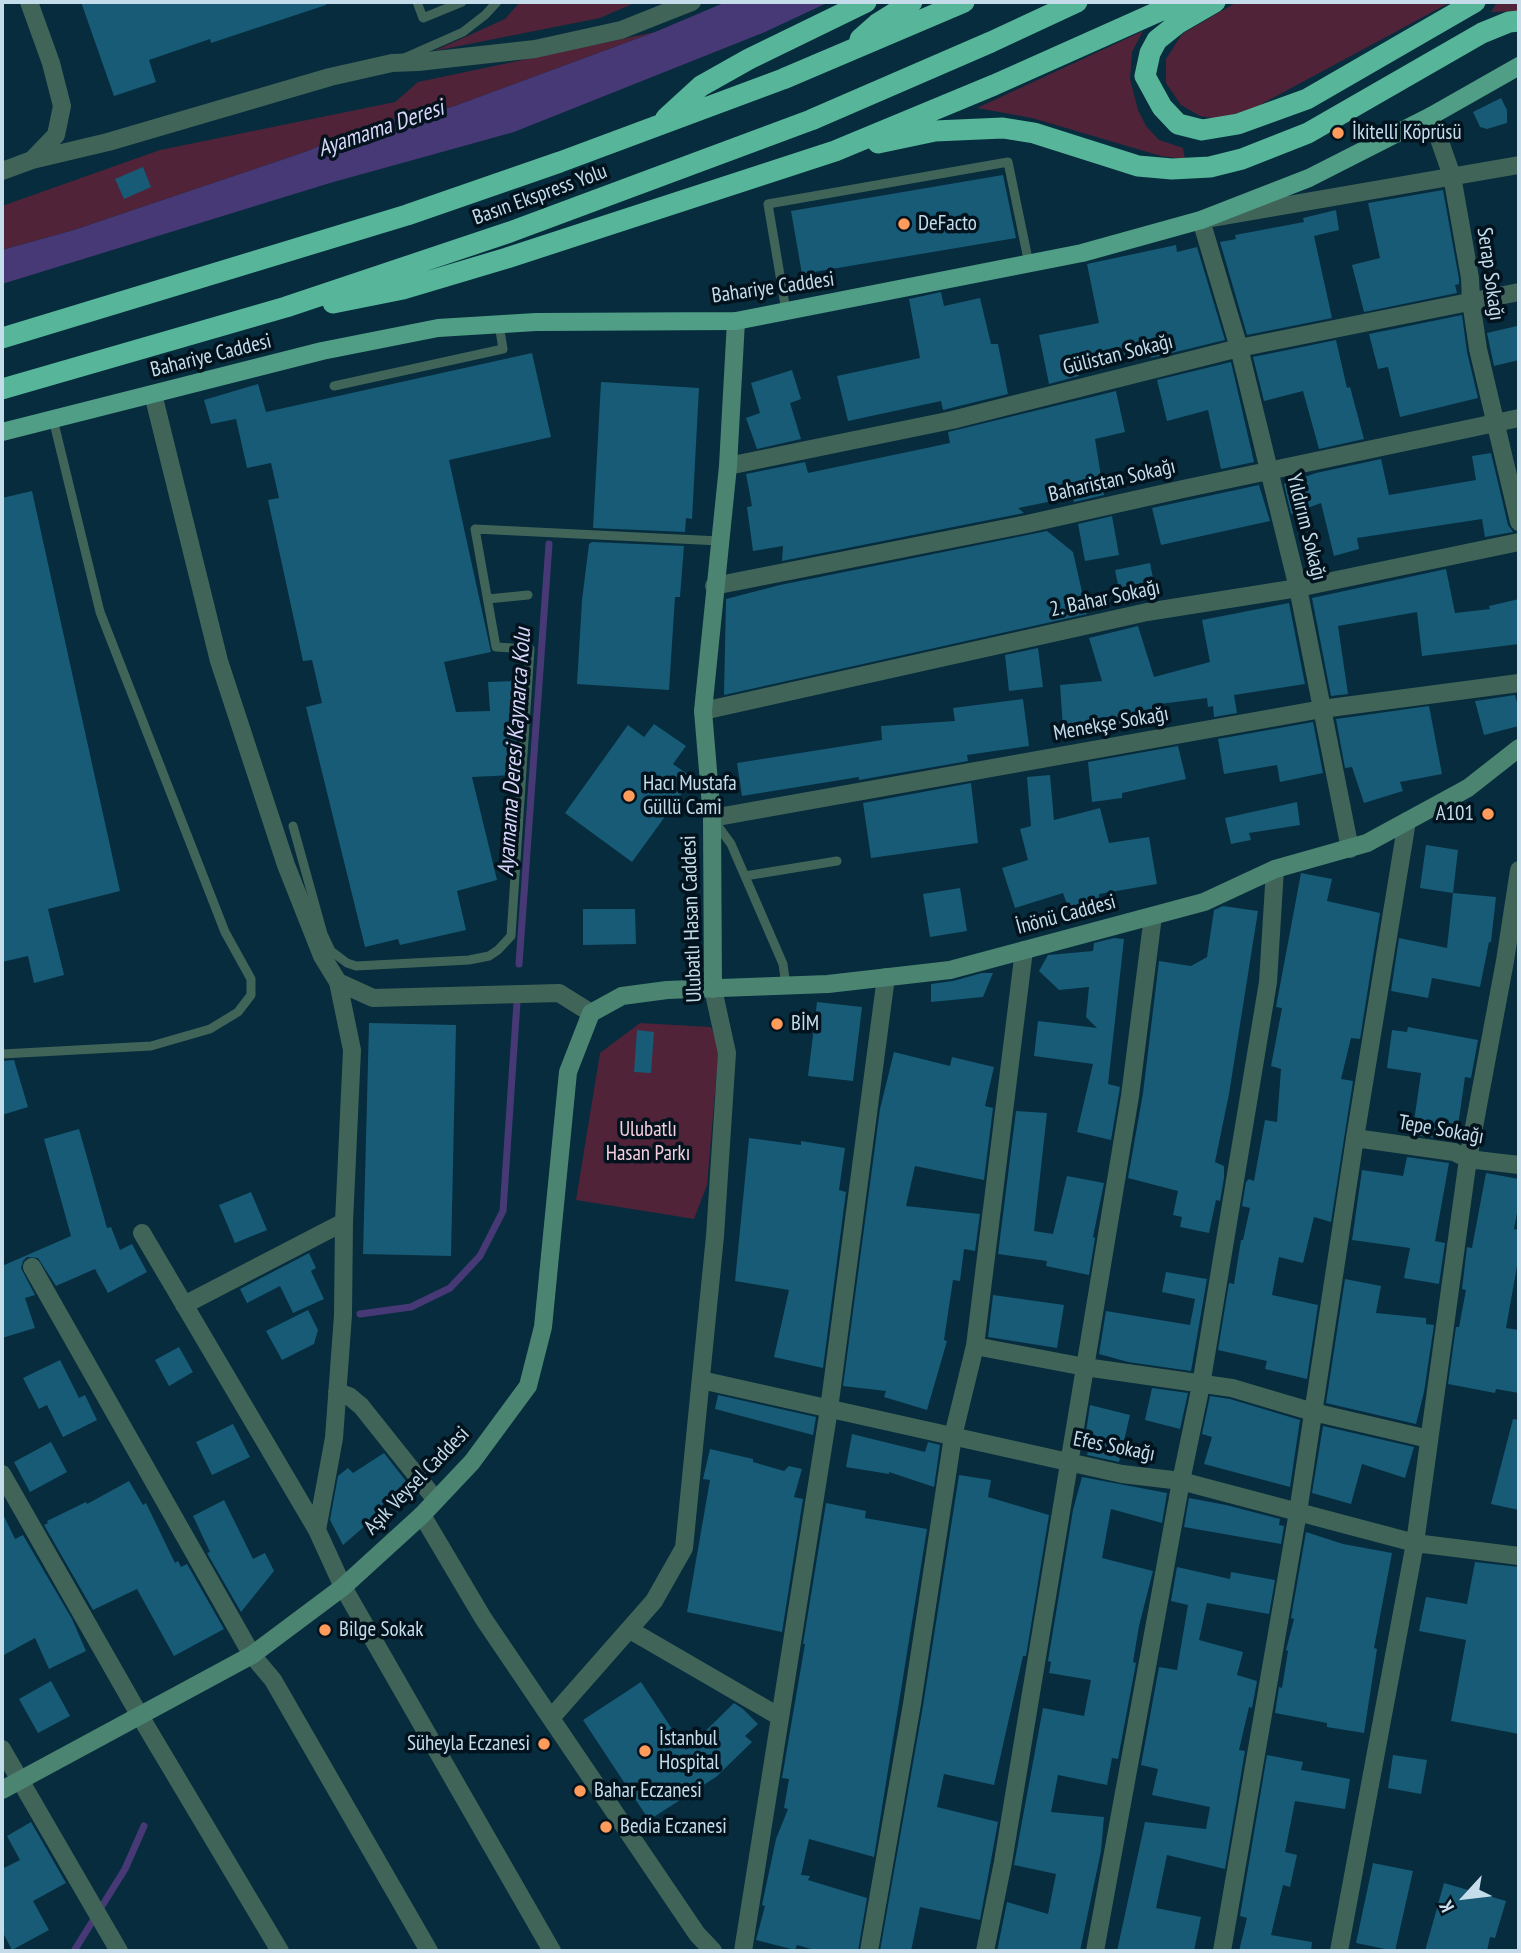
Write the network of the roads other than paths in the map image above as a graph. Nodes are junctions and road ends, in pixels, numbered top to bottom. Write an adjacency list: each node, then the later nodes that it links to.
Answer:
1 (29, 2): 20 (street)
2 (417, 2): 3 (lane)
3 (462, 2)
4 (497, 2): 15 (lane)
5 (692, 2): 15 (street)
6 (866, 2): 18 (highway)
7 (912, 2): 14 (highway)
8 (964, 2): 14 (highway, Basın Ekspress Yolu)
9 (1077, 2): 28 (highway, Basın Ekspress Yolu)
10 (1180, 2): 19 (highway)
11 (1215, 2): 12 (highway)
12 (1475, 2)
13 (1519, 21): 19 (highway)
14 (841, 55): 18 (highway, Basın Ekspress Yolu)
15 (392, 63): 20 (street)
16 (1519, 66): 17 (main road, Bahariye Caddesi)
17 (1431, 116): 23 (street, Serap Sokağı); 24 (main road, Bahariye Caddesi)
18 (656, 127): 32 (highway, Basın Ekspress Yolu)
19 (835, 151): 28 (highway)
20 (32, 159): 22 (street)
21 (1519, 165): 23 (street)
22 (2, 171)
23 (1452, 176): 24 (street); 27 (street, Serap Sokağı)
24 (1201, 220): 25 (main road, Bahariye Caddesi); 33 (street, Yıldırım Sokağı)
25 (1029, 264): 29 (main road, Bahariye Caddesi); 29 (lane)
26 (1519, 292): 27 (street, Gülistan Sokağı)
27 (1471, 301): 33 (street, Gülistan Sokağı); 39 (street, Serap Sokağı)
28 (286, 307): 35 (highway, Basın Ekspress Yolu)
29 (786, 312): 30 (main road, Bahariye Caddesi)
30 (736, 321): 31 (main road, Bahariye Caddesi); 41 (main road, Ulubatlı Hasan Caddesi)
31 (499, 324): 34 (lane); 36 (main road, Bahariye Caddesi)
32 (2, 338)
33 (1239, 348): 41 (street, Gülistan Sokağı); 42 (street, Yıldırım Sokağı)
34 (334, 386)
35 (2, 389)
36 (153, 394): 38 (main road, Bahariye Caddesi); 65 (street)
37 (1519, 418): 39 (street, Baharistan Sokağı)
38 (53, 419): 40 (main road, Bahariye Caddesi); 69 (lane)
39 (1496, 423): 42 (street, Baharistan Sokağı); 43 (street, Serap Sokağı)
40 (2, 432)
41 (728, 466): 44 (main road, Ulubatlı Hasan Caddesi)
42 (1268, 471): 46 (street, Baharistan Sokağı); 47 (street, Yıldırım Sokağı)
43 (1519, 522)
44 (720, 541): 46 (main road, Ulubatlı Hasan Caddesi); 49 (lane)
45 (1519, 542): 47 (street, 2. Bahar Sokağı)
46 (714, 586): 52 (main road, Ulubatlı Hasan Caddesi)
47 (1298, 588): 51 (street, Yıldırım Sokağı); 52 (street, 2. Bahar Sokağı)
48 (528, 595): 49 (lane)
49 (488, 599): 56 (lane)
50 (1519, 683): 51 (street, Menekşe Sokağı)
51 (1322, 709): 54 (street, Menekşe Sokağı); 57 (street, Yıldırım Sokağı)
52 (703, 711): 54 (main road, Ulubatlı Hasan Caddesi)
53 (1519, 748): 55 (main road, İnönü Caddesi)
54 (712, 818): 60 (lane); 67 (main road, Ulubatlı Hasan Caddesi)
55 (1407, 821): 57 (main road, İnönü Caddesi); 70 (street)
56 (293, 826)
57 (1350, 849): 59 (main road, İnönü Caddesi)
58 (837, 861): 60 (lane)
59 (1275, 869): 62 (main road, İnönü Caddesi); 80 (street)
60 (745, 876): 66 (lane)
61 (1519, 877): 71 (street)
62 (1153, 916): 63 (main road, İnönü Caddesi); 78 (street)
63 (1024, 950): 64 (main road, İnönü Caddesi); 77 (street)
64 (886, 977): 66 (main road, İnönü Caddesi); 82 (street)
65 (338, 982): 68 (street); 73 (street)
66 (786, 986): 67 (main road, İnönü Caddesi)
67 (713, 989): 68 (main road, İnönü Caddesi); 79 (street, Ulubatlı Hasan Caddesi)
68 (591, 1013): 89 (main road, Aşık Veysel Caddesi)
69 (2, 1054)
70 (1355, 1139): 71 (street, Tepe Sokağı); 83 (street)
71 (1468, 1159): 72 (street, Tepe Sokağı); 85 (street)
72 (1519, 1165)
73 (344, 1222): 76 (street); 81 (street)
74 (142, 1233): 76 (street)
75 (32, 1267): 97 (street)
76 (184, 1305): 92 (street)
77 (975, 1346): 78 (street); 84 (street)
78 (1086, 1367): 80 (street); 86 (street)
79 (701, 1380): 82 (street, Efes Sokağı); 96 (street, Ulubatlı Hasan Caddesi)
80 (1201, 1385): 83 (street); 88 (street)
81 (337, 1392): 89 (street); 92 (street)
82 (829, 1409): 84 (street, Efes Sokağı); 99 (street)
83 (1313, 1412): 85 (street); 90 (street)
84 (953, 1436): 86 (street, Efes Sokağı); 110 (street)
85 (1429, 1439): 93 (street)
86 (1068, 1462): 88 (street, Efes Sokağı); 111 (street)
87 (2, 1474): 98 (street)
88 (1181, 1481): 90 (street, Efes Sokağı); 112 (street)
89 (436, 1500): 91 (main road, Aşık Veysel Caddesi)
90 (1298, 1512): 93 (street, Efes Sokağı); 113 (street)
91 (422, 1515): 95 (main road, Aşık Veysel Caddesi); 100 (street)
92 (317, 1530): 95 (street)
93 (1415, 1543): 94 (street, Efes Sokağı); 114 (street)
94 (1519, 1556)
95 (343, 1587): 97 (main road, Aşık Veysel Caddesi); 107 (street)
96 (630, 1630): 99 (street); 100 (street, Ulubatlı Hasan Caddesi)
97 (252, 1655): 98 (main road, Aşık Veysel Caddesi); 106 (street)
98 (140, 1716): 102 (main road, Aşık Veysel Caddesi); 105 (street)
99 (780, 1717): 109 (street)
100 (551, 1718): 108 (street)
101 (2, 1749): 102 (street)
102 (19, 1782): 103 (main road, Aşık Veysel Caddesi); 104 (street)
103 (2, 1790)
104 (120, 1951)
105 (280, 1951)
106 (429, 1951)
107 (552, 1951)
108 (713, 1951)
109 (743, 1951)
110 (869, 1951)
111 (985, 1951)
112 (1095, 1951)
113 (1222, 1951)
114 (1339, 1951)

